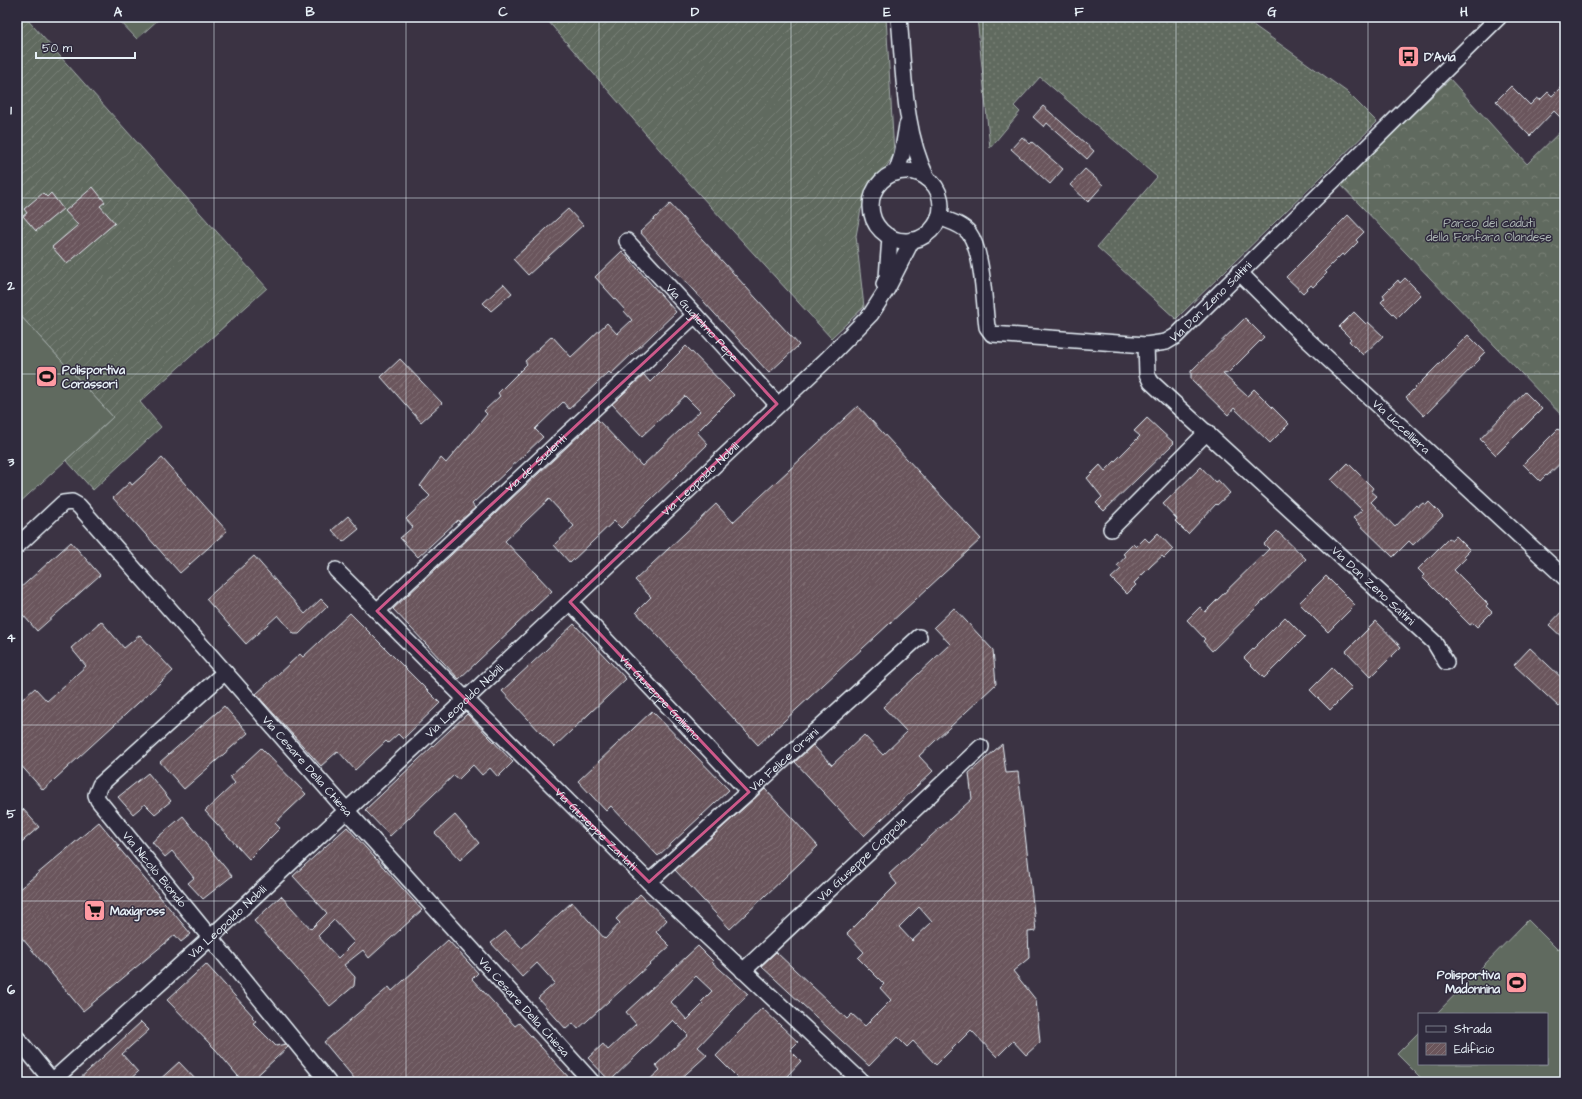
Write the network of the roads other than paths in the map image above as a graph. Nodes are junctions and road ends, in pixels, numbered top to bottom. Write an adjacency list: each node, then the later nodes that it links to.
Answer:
1 (899, 17): 3 (street)
2 (1499, 17): 10 (street, Via Don Zeno Saltini)
3 (908, 114): 4 (street); 5 (street)
4 (896, 173): 5 (street); 7 (street)
5 (927, 178): 6 (street)
6 (939, 217): 8 (street); 13 (street)
7 (890, 237): 8 (street); 11 (street, Via Leopoldo Nobili)
8 (912, 240): 11 (street, Via Leopoldo Nobili)
9 (626, 241): 12 (street, Via Guglielmo Pepe)
10 (1239, 272): 13 (street, Via Don Zeno Saltini); 19 (street, Via Uccelliera)
11 (871, 314): 14 (street, Via Leopoldo Nobili)
12 (695, 315): 14 (street, Via Guglielmo Pepe); 21 (street, Via de’ Sudenti)
13 (1146, 345): 15 (street, Via Don Zeno Saltini)
14 (777, 404): 20 (street, Via Leopoldo Nobili)
15 (1207, 432): 16 (street); 23 (street, Via Don Zeno Saltini)
16 (1111, 529)
17 (17, 546): 24 (street, Via Cesare Della Chiesa)
18 (336, 570): 21 (street, Via Giuseppe Zarlati)
19 (1565, 578)
20 (570, 602): 25 (street, Via Leopoldo Nobili); 27 (street, Via Giuseppe Galliano)
21 (377, 612): 25 (street, Via Giuseppe Zarlati)
22 (919, 637): 27 (street, Via Felice Orsini)
23 (1446, 662)
24 (225, 672): 28 (street, Via Cesare Della Chiesa); 30 (street, Via Nicolò Biondo)
25 (466, 698): 28 (street, Via Leopoldo Nobili); 29 (street, Via Giuseppe Zarlati)
26 (981, 747): 31 (street, Via Giuseppe Coppola)
27 (749, 792): 29 (street, Via Felice Orsini)
28 (346, 810): 30 (street, Via Leopoldo Nobili); 35 (street, Via Cesare Della Chiesa)
29 (649, 882): 31 (street, Via Giuseppe Zarlati)
30 (210, 938): 33 (street, Via Leopoldo Nobili); 34 (street, Via Nicolò Biondo)
31 (743, 971): 36 (street, Via Giuseppe Zarlati)
32 (17, 1038): 33 (street)
33 (52, 1082)
34 (328, 1082)
35 (592, 1082)
36 (862, 1082)

